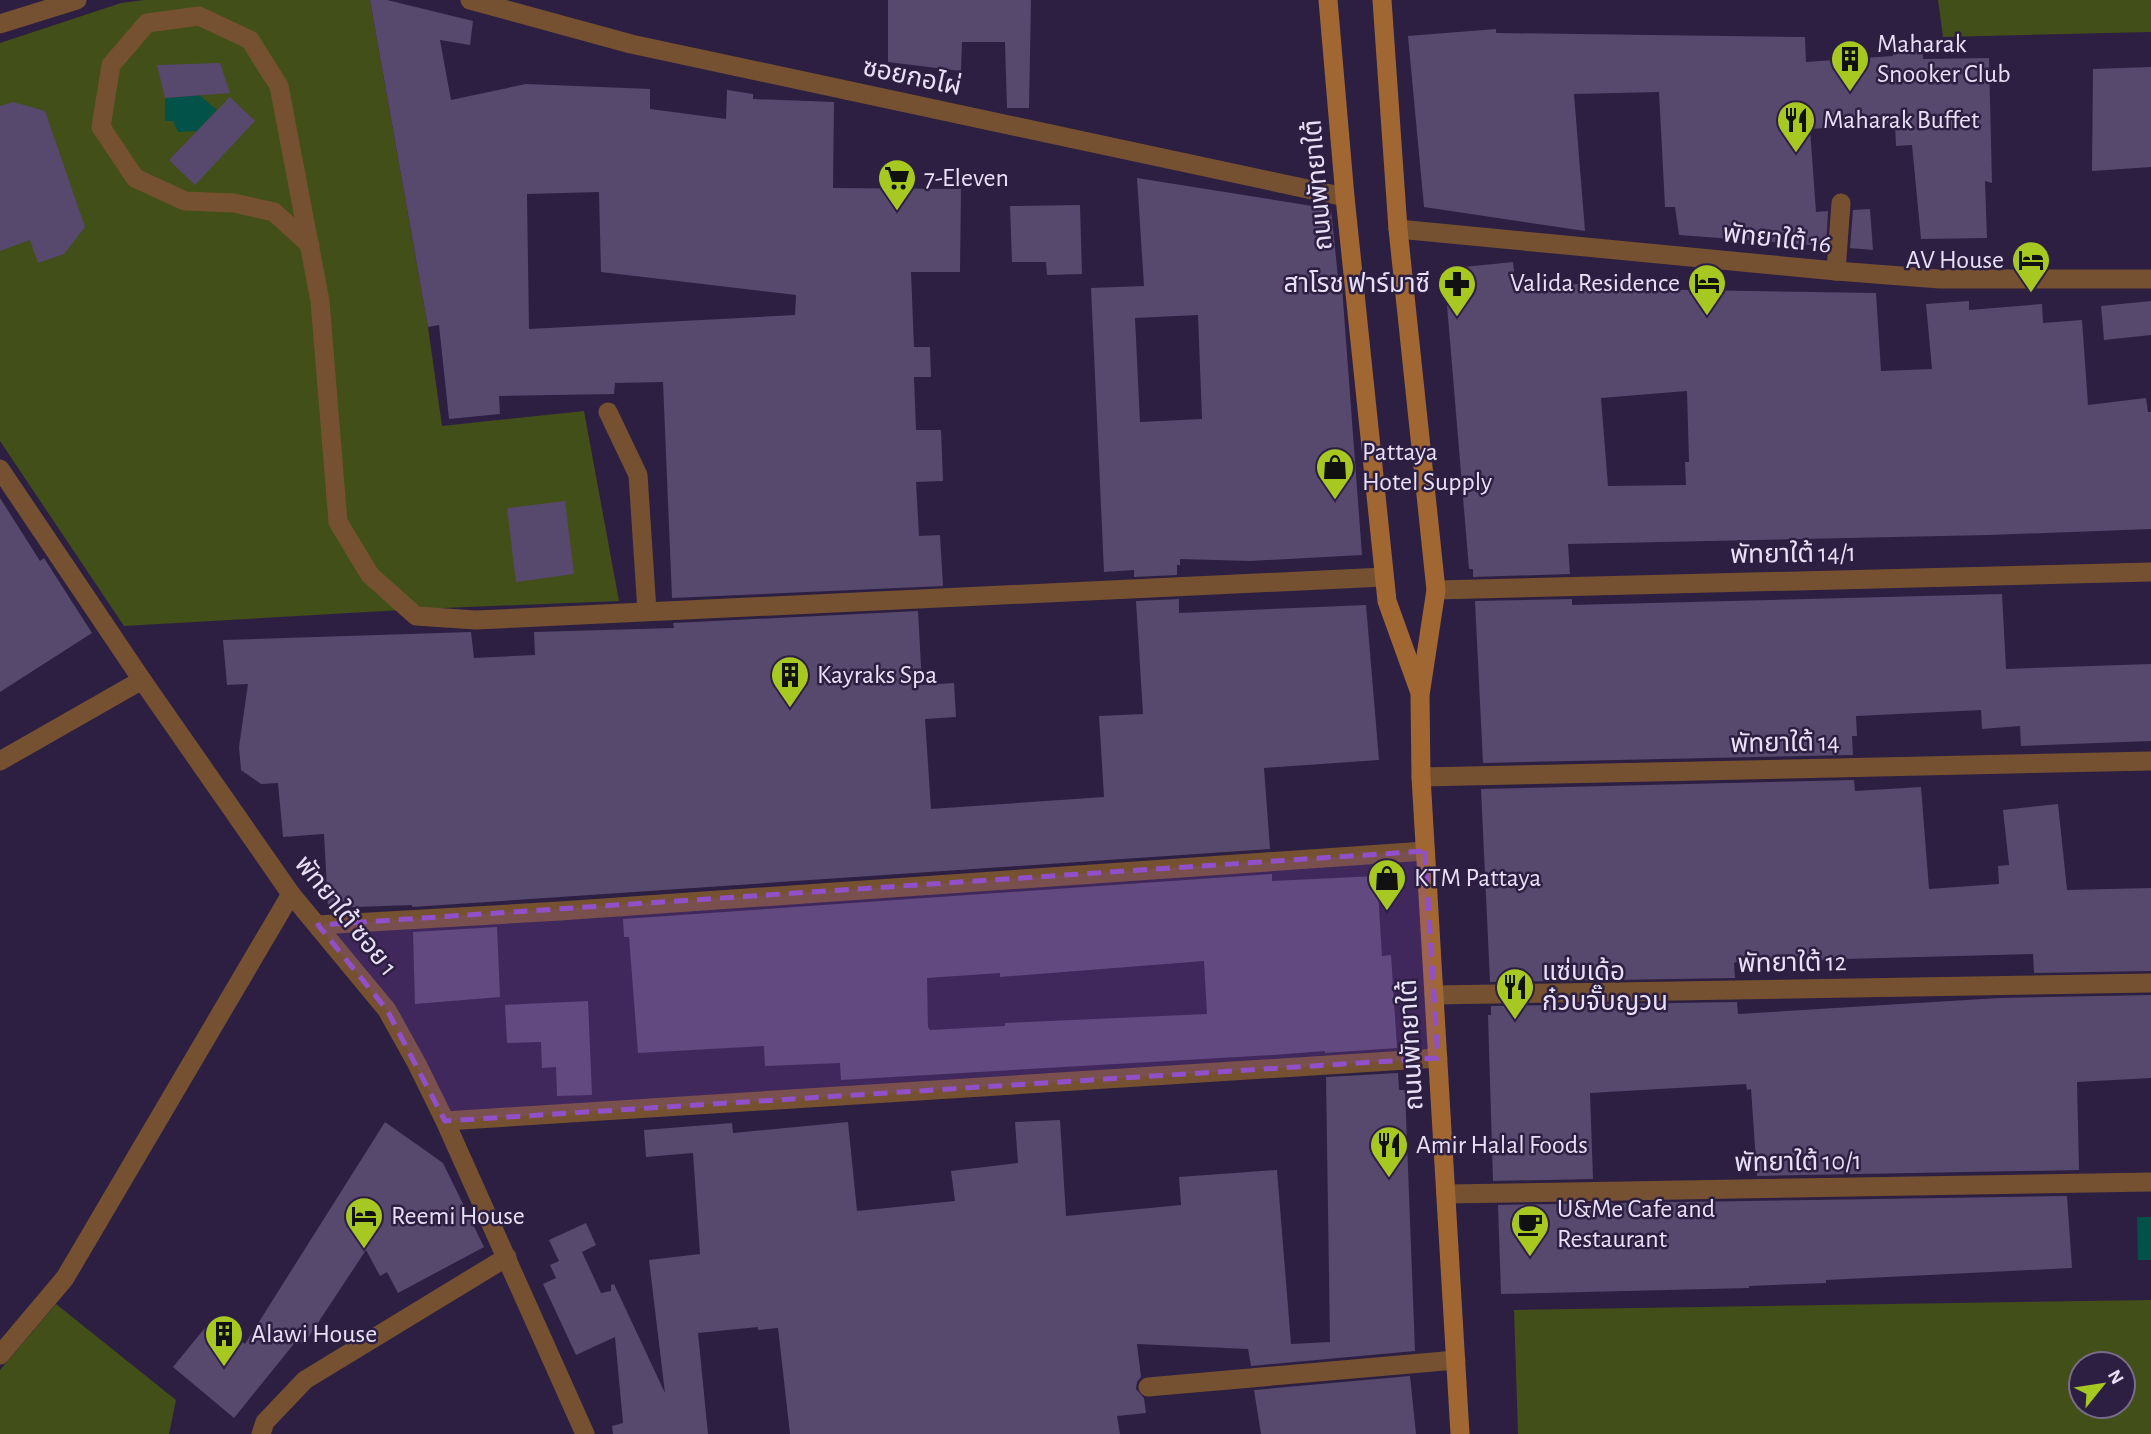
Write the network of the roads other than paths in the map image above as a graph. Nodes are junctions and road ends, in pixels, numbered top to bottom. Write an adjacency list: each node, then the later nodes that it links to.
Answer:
1 (77, 0): 5 (street)
2 (470, 0): 6 (street, ซอยกอไผ่)
3 (1328, 0): 6 (main road, ถนนพัทยาใต้)
4 (1382, 0): 8 (main road, ถนนพัทยาใต้)
5 (0, 24)
6 (1345, 197): 15 (main road, ถนนพัทยาใต้)
7 (1841, 203): 10 (street)
8 (1398, 229): 10 (street, พัทยาใต้ 16); 16 (main road, ถนนพัทยาใต้)
9 (310, 245): 9 (street); 17 (street)
10 (1836, 271): 11 (street, พัทยาใต้ 16)
11 (2151, 279)
12 (608, 412): 17 (street)
13 (0, 469): 18 (street, พัทยาใต้ ซอย 1)
14 (2151, 572): 16 (street, พัทยาใต้ 14/1)
15 (1384, 577): 17 (street); 19 (main road, ถนนพัทยาใต้)
16 (1436, 590): 19 (main road, ถนนพัทยาใต้)
17 (647, 611)
18 (142, 680): 20 (street); 24 (street, พัทยาใต้ ซอย 1)
19 (1420, 695): 22 (main road, ถนนพัทยาใต้)
20 (0, 761)
21 (2151, 761): 22 (street, พัทยาใต้ 14)
22 (1421, 777): 23 (main road, ถนนพัทยาใต้)
23 (1425, 851): 25 (street); 27 (main road, ถนนพัทยาใต้)
24 (291, 894): 25 (street, พัทยาใต้ ซอย 1); 33 (street)
25 (318, 925): 29 (street, พัทยาใต้ ซอย 1)
26 (2151, 983): 27 (street, พัทยาใต้ 12)
27 (1434, 995): 28 (main road, ถนนพัทยาใต้)
28 (1438, 1058): 29 (street); 31 (main road, ถนนพัทยาใต้)
29 (445, 1121): 32 (street, พัทยาใต้ ซอย 1)
30 (2151, 1182): 31 (street, พัทยาใต้ 10/1)
31 (1446, 1194): 34 (main road, ถนนพัทยาใต้)
32 (508, 1257): 36 (street); 37 (street, พัทยาใต้ ซอย 1)
33 (0, 1355)
34 (1456, 1360): 35 (street); 38 (main road, ถนนพัทยาใต้)
35 (1148, 1387)
36 (261, 1434)
37 (585, 1434)
38 (1460, 1434)

